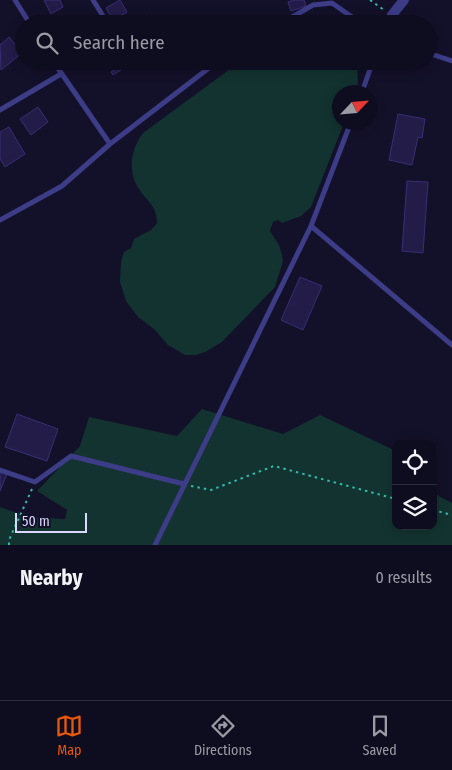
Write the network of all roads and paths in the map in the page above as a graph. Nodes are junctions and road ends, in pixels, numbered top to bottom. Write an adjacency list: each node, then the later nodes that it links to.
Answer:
1 (16, 0): 5 (lane)
2 (93, 0): 6 (lane)
3 (370, 0): 9 (path)
4 (404, 0): 10 (street)
5 (25, 15)
6 (102, 15)
7 (296, 15): 8 (lane)
8 (349, 15)
9 (385, 15)
10 (394, 15)
11 (437, 56): 12 (lane)
12 (452, 61)
13 (59, 70): 16 (lane)
14 (206, 70): 20 (lane)
15 (370, 70): 17 (lane)
16 (61, 74): 18 (lane); 20 (lane)
17 (364, 85)
18 (0, 110)
19 (347, 130): 22 (lane)
20 (110, 144): 21 (lane)
21 (0, 220)
22 (311, 226): 23 (lane); 26 (lane)
23 (452, 345)
24 (0, 470): 25 (lane)
25 (35, 482): 26 (lane); 30 (path)
26 (184, 484): 27 (path); 31 (lane)
27 (392, 498)
28 (437, 511): 29 (path)
29 (452, 515)
30 (10, 545)
31 (155, 545)

